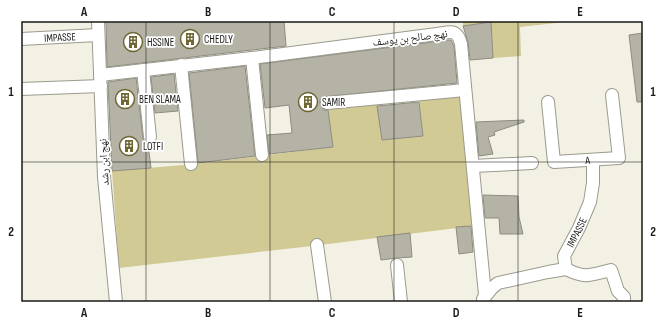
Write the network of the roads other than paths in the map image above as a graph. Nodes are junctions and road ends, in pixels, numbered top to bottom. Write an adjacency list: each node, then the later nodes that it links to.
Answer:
1 (98, 21): 2 (street, نهج ابن رشد)
2 (98, 34): 3 (street, IMPASSE); 7 (street, نهج ابن رشد)
3 (21, 39)
4 (252, 58): 5 (street, نهج صالح بن يوسف); 9 (street, نهج صالح بن يوسف); 14 (street)
5 (181, 65): 6 (street, نهج صالح بن يوسف); 17 (street)
6 (143, 70): 7 (street, نهج صالح بن يوسف); 13 (street)
7 (101, 80): 8 (street, نهج صالح بن يوسف); 23 (street, نهج ابن رشد)
8 (21, 89)
9 (465, 90): 12 (street); 18 (street, نهج صالح بن يوسف)
10 (612, 95): 15 (street, A)
11 (548, 102): 15 (street, A)
12 (327, 103)
13 (150, 137)
14 (262, 155)
15 (593, 160): 21 (street, IMPASSE)
16 (532, 163): 18 (street)
17 (192, 164)
18 (473, 166): 22 (street, نهج صالح بن يوسف)
19 (317, 245): 24 (street)
20 (397, 265): 25 (street)
21 (566, 269): 22 (street); 26 (street)
22 (484, 299)
23 (116, 302)
24 (325, 302)
25 (401, 302)
26 (624, 302)

